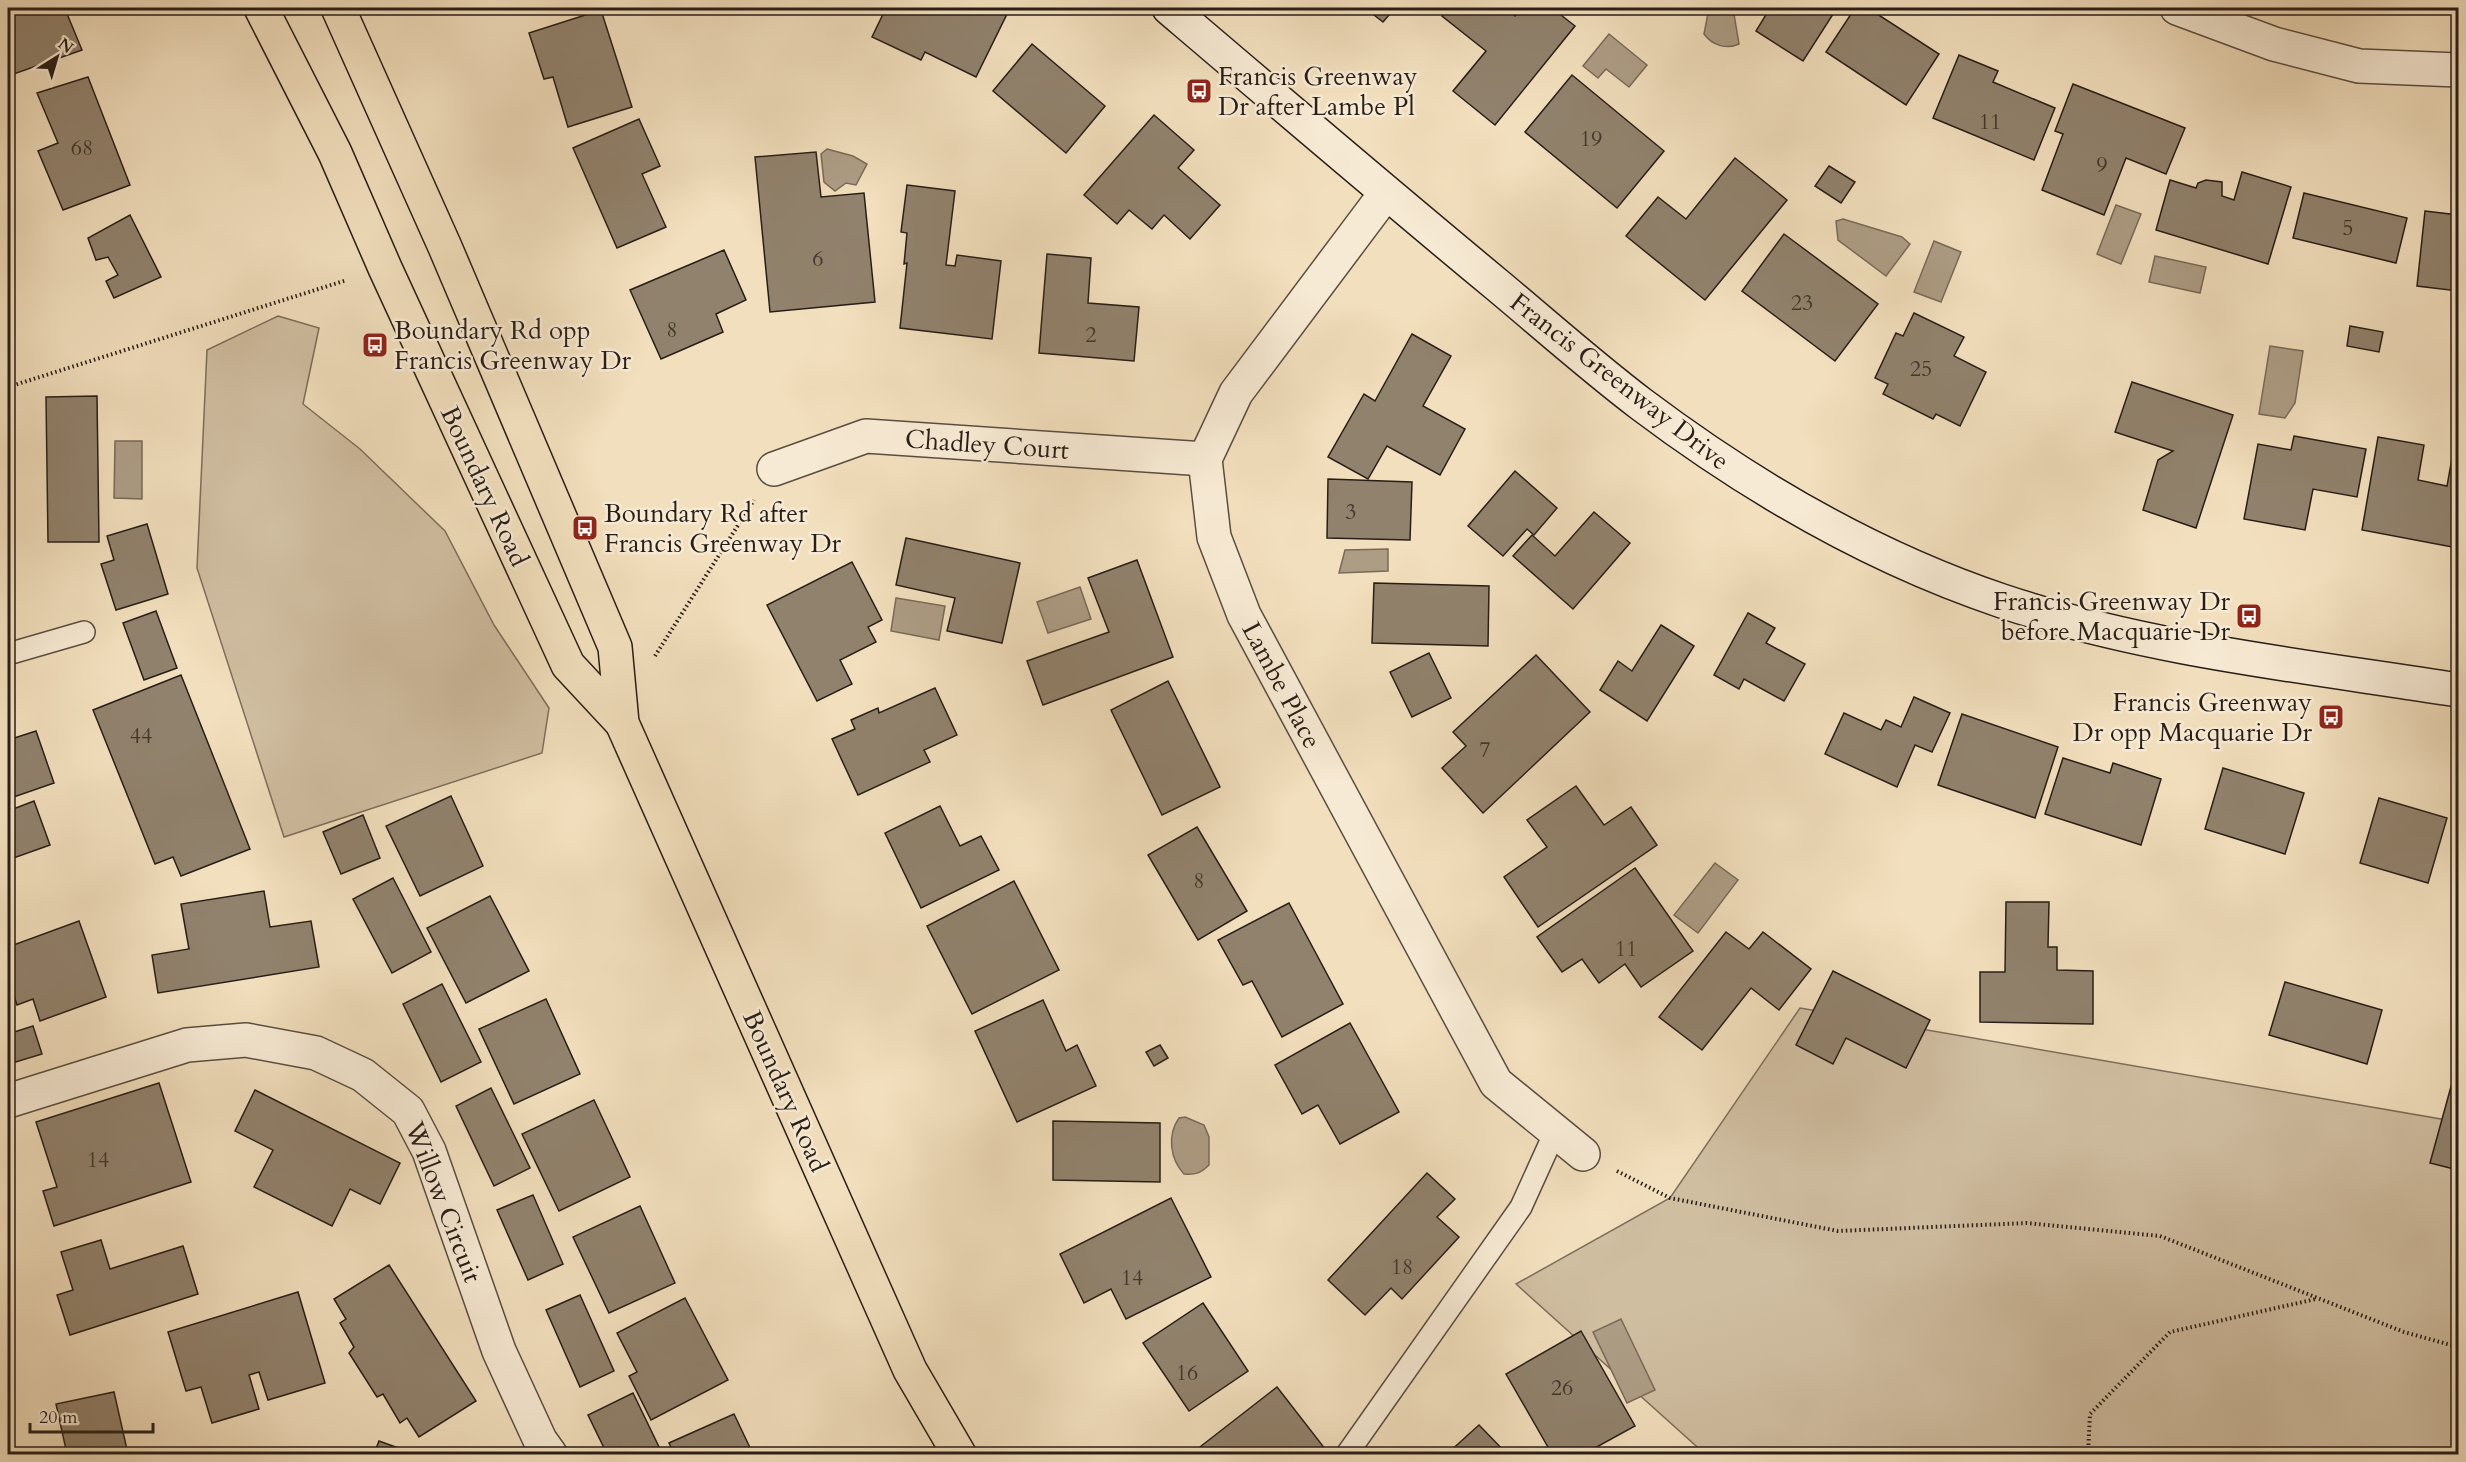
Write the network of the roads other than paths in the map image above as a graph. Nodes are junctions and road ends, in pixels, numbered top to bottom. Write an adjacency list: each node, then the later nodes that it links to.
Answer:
1 (261, 8): 12 (main road, Boundary Road)
2 (1169, 8): 6 (street, Francis Greenway Drive)
3 (2177, 8): 5 (street)
4 (344, 13): 12 (main road, Boundary Road)
5 (2458, 70)
6 (1386, 193): 7 (street); 11 (street, Francis Greenway Drive)
7 (1205, 459): 8 (street, Chadley Court); 14 (street, Lambe Place)
8 (774, 470)
9 (84, 632): 10 (lane)
10 (8, 654)
11 (2458, 690)
12 (622, 723): 17 (main road, Boundary Road)
13 (8, 1101): 16 (street, Willow Circuit)
14 (1555, 1132): 15 (street, Lambe Place); 18 (lane)
15 (1583, 1154)
16 (550, 1455)
17 (959, 1455)
18 (1347, 1455)

